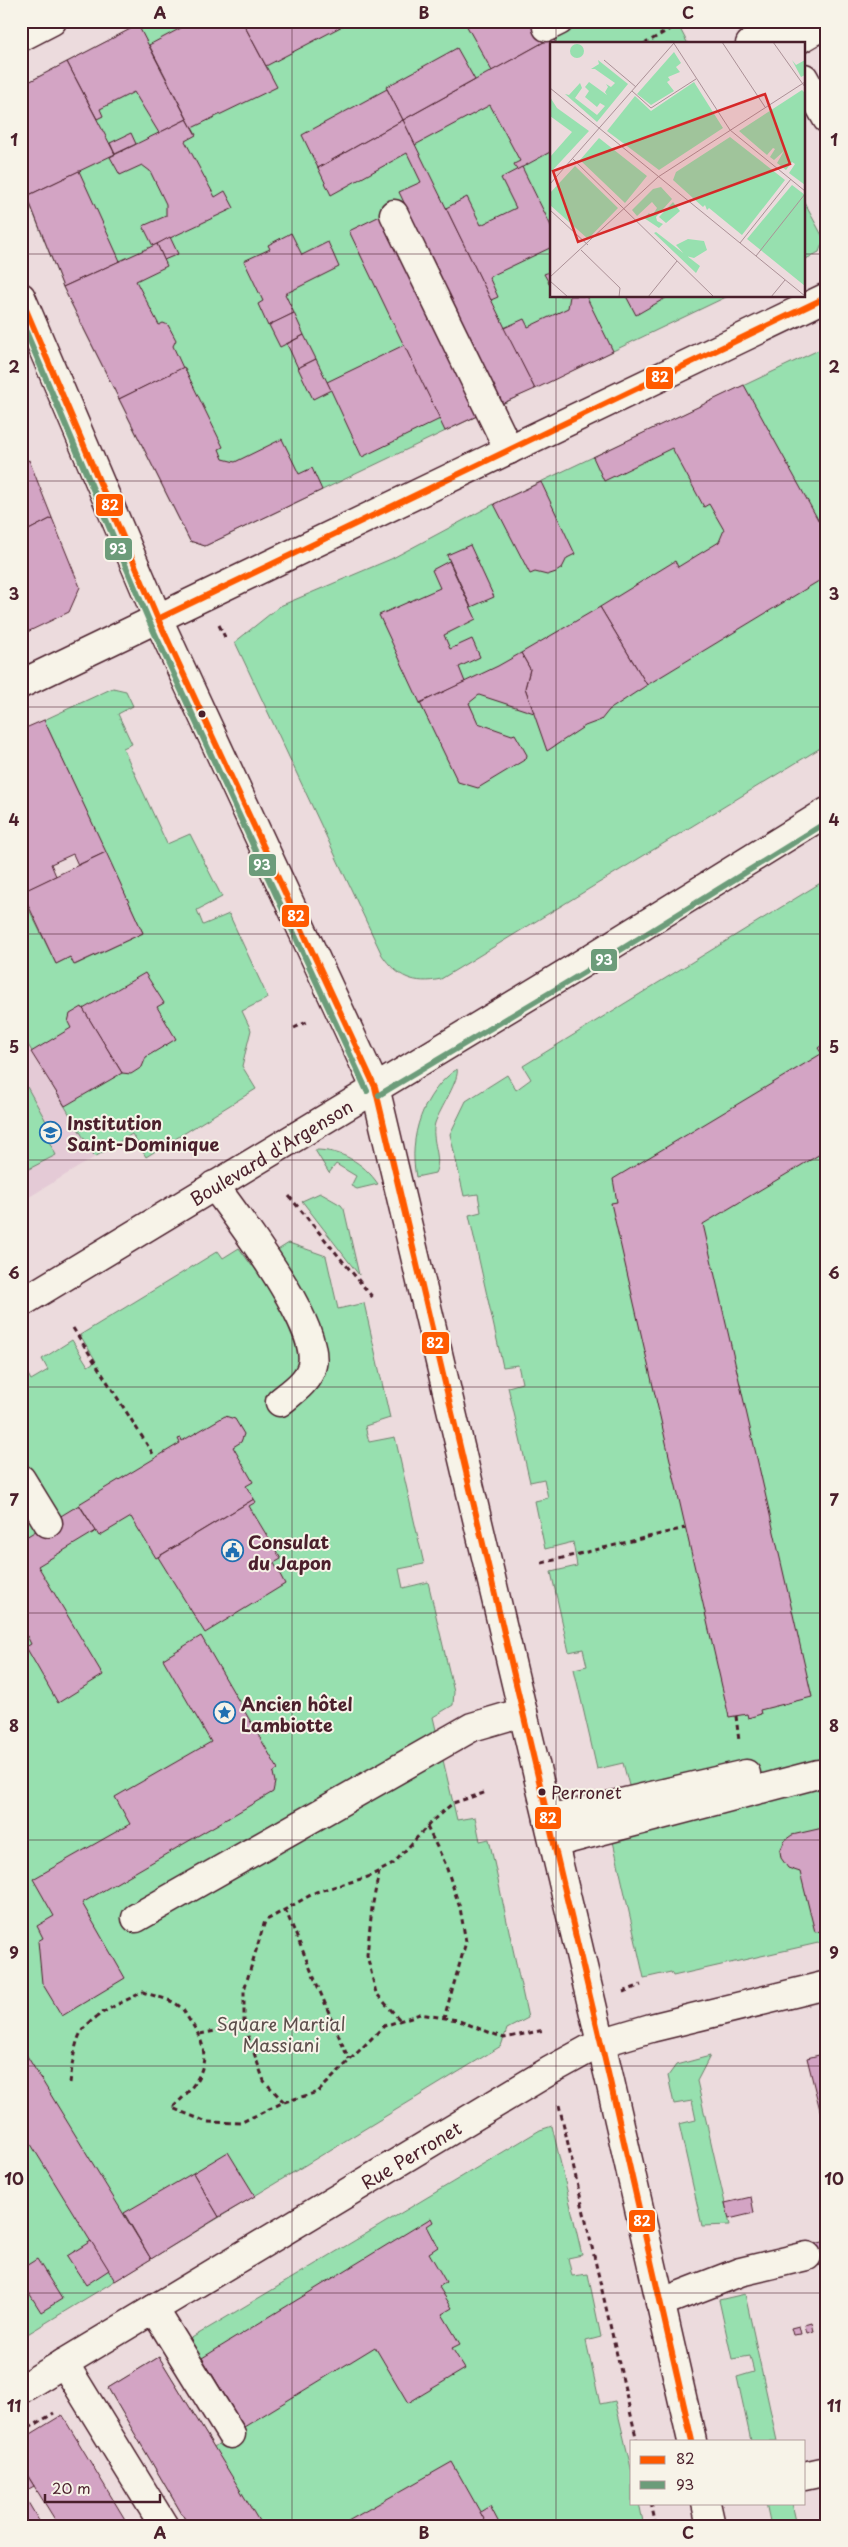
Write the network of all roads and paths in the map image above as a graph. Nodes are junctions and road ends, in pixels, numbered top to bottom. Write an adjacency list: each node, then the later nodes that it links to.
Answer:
1 (52, 21): 5 (street)
2 (684, 21): 6 (path)
3 (827, 23): 4 (street)
4 (782, 32): 7 (street)
5 (21, 37)
6 (647, 42)
7 (755, 42)
8 (806, 82): 9 (street)
9 (827, 119)
10 (394, 214): 13 (street)
11 (21, 297): 14 (street)
12 (827, 297): 13 (street)
13 (509, 450): 14 (street)
14 (158, 619): 15 (street); 17 (street)
15 (21, 684)
16 (827, 812): 17 (street, Boulevard d'Argenson)
17 (375, 1087): 18 (street, Boulevard d'Argenson); 29 (street)
18 (214, 1185): 21 (street, Boulevard d'Argenson); 23 (street)
19 (288, 1196): 20 (path)
20 (374, 1299)
21 (21, 1303)
22 (72, 1328): 24 (path)
23 (280, 1402)
24 (155, 1457)
25 (21, 1479): 26 (street)
26 (48, 1523)
27 (686, 1528): 28 (path)
28 (542, 1563)
29 (523, 1712): 33 (street); 36 (street)
30 (816, 1767): 33 (street)
31 (487, 1792): 32 (path)
32 (427, 1827): 34 (path); 40 (path)
33 (551, 1832): 45 (street)
34 (379, 1871): 35 (path); 41 (path)
35 (285, 1909): 42 (path); 46 (path)
36 (136, 1918)
37 (641, 1985): 39 (path)
38 (827, 1985): 45 (street, Rue Perronet)
39 (618, 1994)
40 (444, 2018): 41 (path); 43 (path)
41 (400, 2020): 46 (path)
42 (244, 2026): 44 (path); 48 (path)
43 (544, 2030)
44 (200, 2034): 47 (path); 48 (path)
45 (600, 2043): 51 (street); 52 (street, Rue Perronet)
46 (349, 2060): 48 (path)
47 (70, 2083)
48 (284, 2102)
49 (551, 2110): 58 (path)
50 (807, 2256): 51 (street)
51 (660, 2303): 59 (street)
52 (154, 2309): 53 (street, Rue Perronet); 57 (street)
53 (64, 2363): 54 (street, Rue Perronet); 55 (street)
54 (21, 2389)
55 (84, 2394): 56 (path); 64 (street)
56 (21, 2433)
57 (231, 2434)
58 (637, 2440)
59 (692, 2440)
60 (827, 2471): 61 (street)
61 (806, 2476)
62 (651, 2504): 65 (path)
63 (706, 2504): 66 (street)
64 (164, 2526)
65 (656, 2526)
66 (711, 2526)

